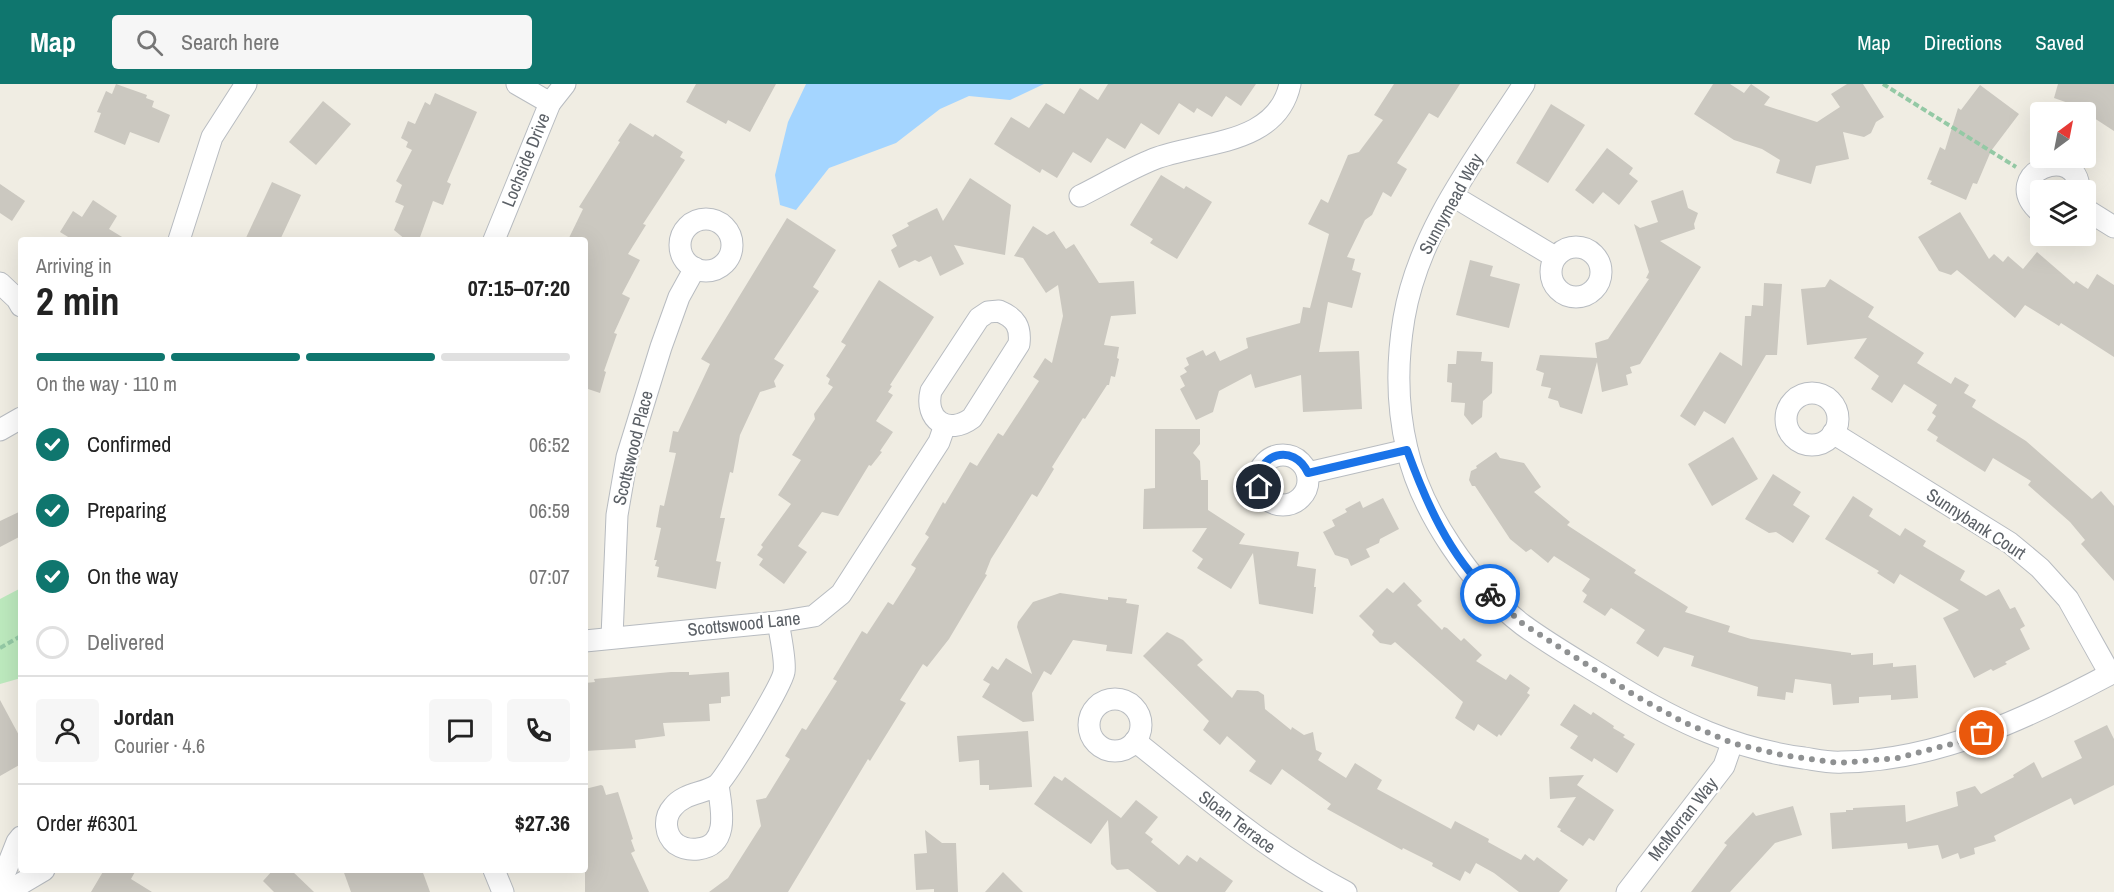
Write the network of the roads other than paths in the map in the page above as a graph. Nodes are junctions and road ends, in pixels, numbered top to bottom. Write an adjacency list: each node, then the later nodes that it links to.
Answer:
1 (246, 84): 15 (street)
2 (517, 84): 6 (street)
3 (565, 84): 6 (street, Lochside Drive)
4 (1290, 84): 10 (street)
5 (1524, 84): 11 (street, Sunnymead Way)
6 (550, 103): 16 (street, Lochside Drive)
7 (2031, 180): 8 (street)
8 (2076, 180)
9 (2030, 184): 12 (street)
10 (1080, 196)
11 (1453, 196): 17 (street); 25 (street, Sunnymead Way)
12 (2030, 200)
13 (2096, 216): 14 (street)
14 (2114, 227)
15 (180, 237)
16 (495, 237)
17 (1555, 258)
18 (695, 268): 28 (street, Scottswood Place)
19 (0, 283): 20 (street)
20 (18, 301)
21 (18, 420): 23 (street)
22 (945, 425): 22 (street); 27 (street, Scottswood Lane)
23 (0, 430)
24 (1833, 433): 30 (street, Sunnybank Court)
25 (1407, 450): 26 (street); 32 (street, Sunnymead Way)
26 (1308, 473)
27 (778, 622): 28 (street, Scottswood Lane); 33 (street)
28 (612, 638): 29 (street, Scottswood Lane)
29 (588, 641)
30 (2112, 673): 32 (street, Sunnymead Way)
31 (1135, 741): 40 (street, Sloan Terrace)
32 (1732, 743): 41 (street, McMorran Way)
33 (718, 785)
34 (18, 841): 37 (street)
35 (39, 873): 38 (street)
36 (495, 873): 39 (street)
37 (0, 892)
38 (12, 892)
39 (503, 892)
40 (1346, 892)
41 (1627, 892)

